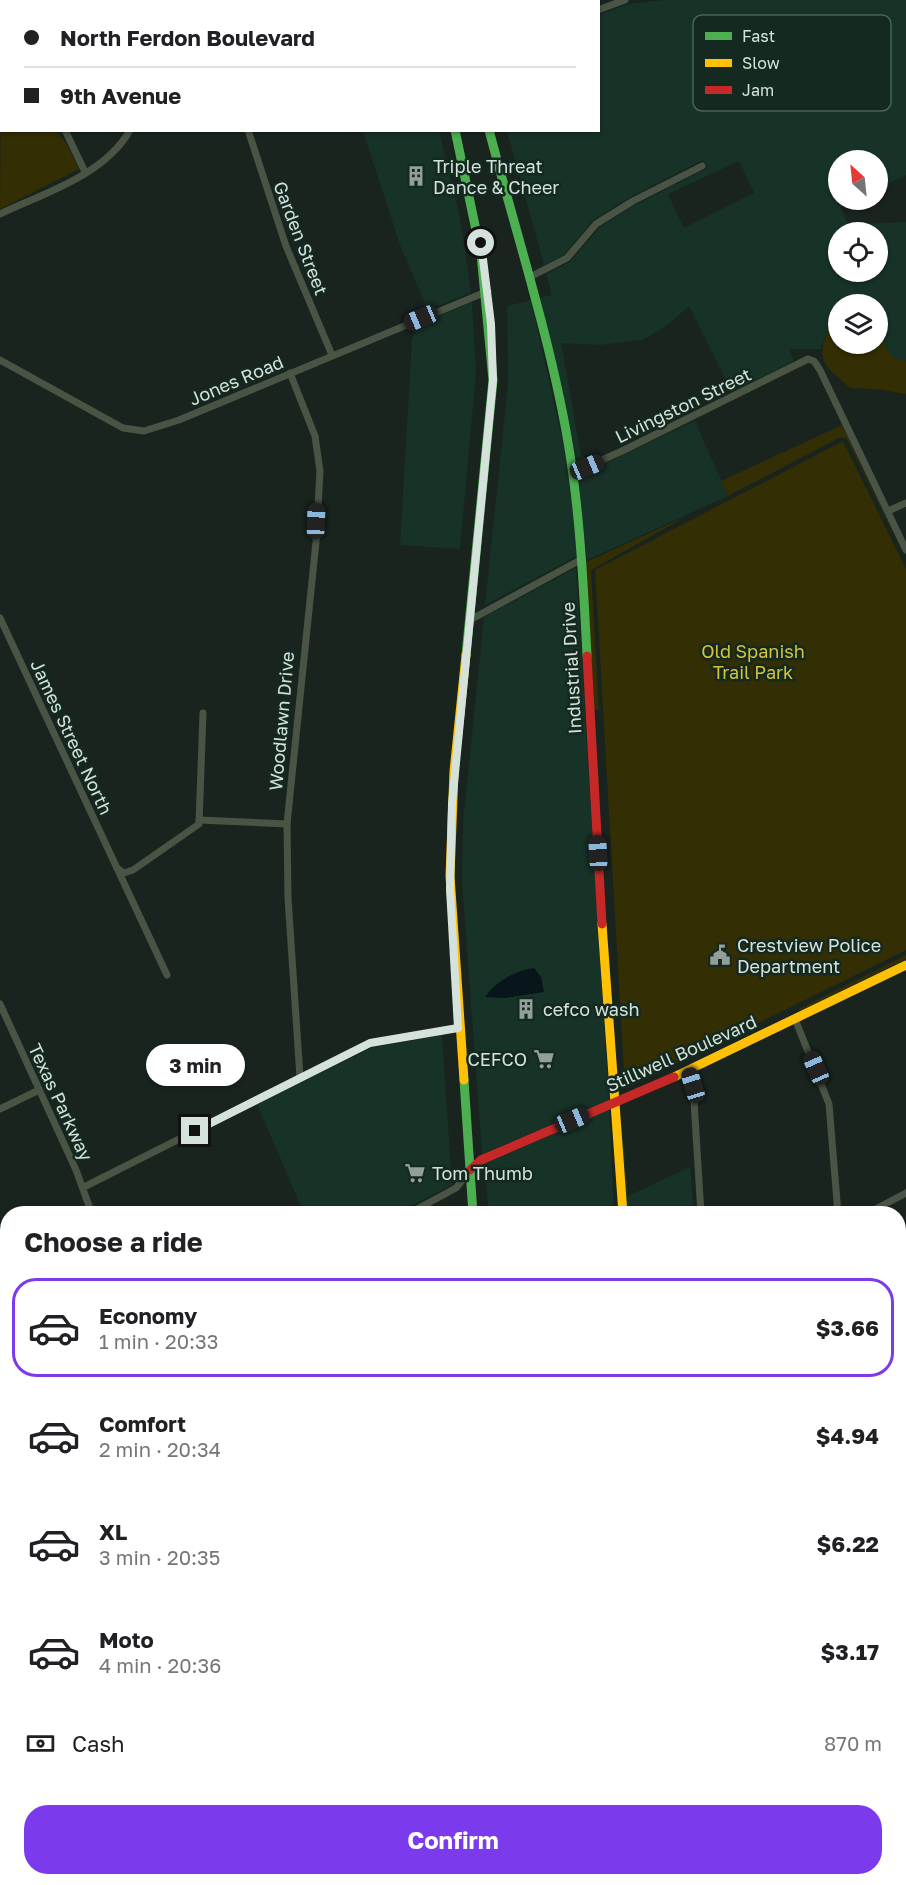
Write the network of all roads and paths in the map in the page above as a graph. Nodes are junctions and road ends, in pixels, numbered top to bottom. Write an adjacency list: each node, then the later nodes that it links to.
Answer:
1 (625, 0): 2 (street)
2 (600, 9)
3 (66, 132): 9 (street)
4 (129, 132): 9 (street)
5 (249, 132): 13 (street, Garden Street)
6 (455, 132): 12 (street)
7 (490, 132): 11 (street, Industrial Drive)
8 (702, 166): 11 (street)
9 (85, 172): 10 (street)
10 (0, 214)
11 (530, 277): 16 (street, Industrial Drive)
12 (488, 291): 13 (street, Jones Road); 22 (street)
13 (332, 355): 15 (street, Jones Road)
14 (0, 360): 15 (street, Jones Road)
15 (290, 373): 25 (street, Woodlawn Drive)
16 (573, 473): 18 (street, Livingston Street); 20 (street, Industrial Drive)
17 (906, 502): 18 (street)
18 (888, 512): 19 (street)
19 (906, 550)
20 (582, 559): 22 (street); 35 (street, Industrial Drive)
21 (0, 618): 26 (street, James Street North)
22 (470, 620): 31 (street)
23 (203, 713): 24 (street)
24 (200, 820): 25 (street); 26 (street)
25 (287, 824): 33 (street, Woodlawn Drive)
26 (117, 868): 28 (street, James Street North)
27 (906, 965): 30 (street, Stillwell Boulevard)
28 (167, 975)
29 (0, 1004): 34 (street, Texas Parkway)
30 (795, 1019): 32 (street, Stillwell Boulevard); 45 (street)
31 (458, 1028): 33 (street); 37 (street)
32 (689, 1071): 35 (street, Stillwell Boulevard); 44 (street)
33 (300, 1077): 38 (street)
34 (39, 1090): 36 (street); 38 (street, Texas Parkway)
35 (613, 1103): 37 (street, Stillwell Boulevard); 43 (street, Industrial Drive)
36 (0, 1109)
37 (470, 1170): 41 (street); 42 (street)
38 (84, 1187): 40 (street, Texas Parkway)
39 (906, 1193): 46 (street)
40 (90, 1206)
41 (423, 1206)
42 (472, 1206)
43 (622, 1206)
44 (701, 1206)
45 (837, 1206)
46 (881, 1206)

